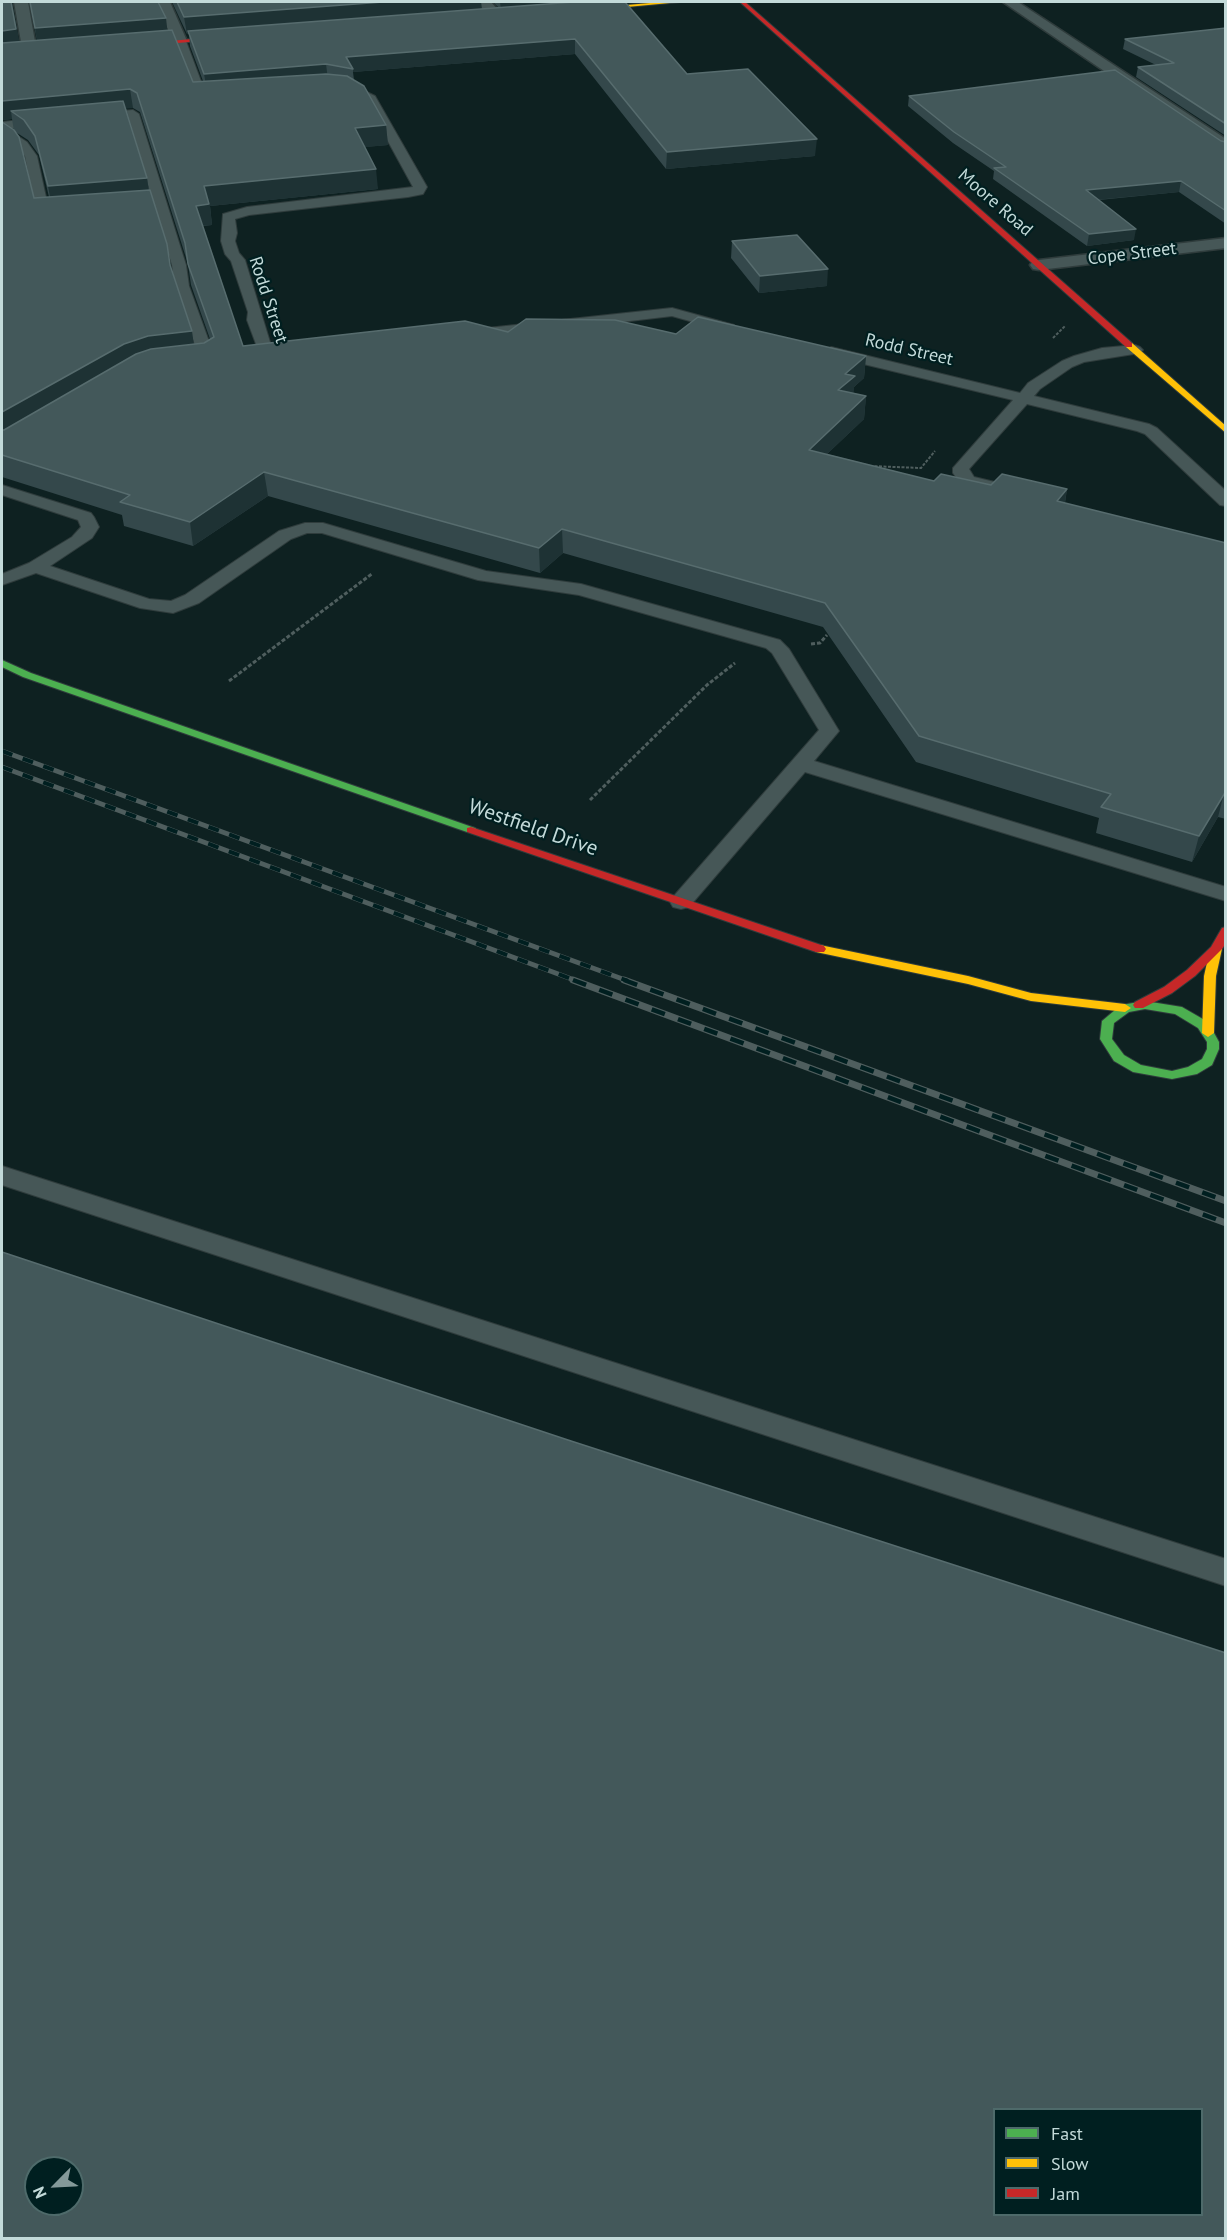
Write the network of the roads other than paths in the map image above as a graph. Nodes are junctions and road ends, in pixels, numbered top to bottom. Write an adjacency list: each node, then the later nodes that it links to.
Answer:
1 (21, 2): 12 (street)
2 (163, 2): 10 (street)
3 (484, 2): 8 (street)
4 (678, 2): 7 (street)
5 (742, 2): 21 (street, Moore Road)
6 (1010, 2): 18 (street)
7 (564, 11)
8 (496, 16)
9 (250, 36): 10 (street)
10 (180, 41): 11 (street); 14 (lane)
11 (123, 46)
12 (31, 53)
13 (328, 86): 29 (lane, Rodd Street)
14 (234, 93)
15 (78, 118): 30 (lane)
16 (57, 120): 17 (lane)
17 (2, 128): 19 (lane)
18 (1226, 147)
19 (71, 213)
20 (1226, 243): 21 (street, Cope Street)
21 (1039, 265): 23 (street, Moore Road)
22 (741, 330): 24 (lane)
23 (1115, 332): 25 (lane); 28 (street, Moore Road)
24 (450, 337)
25 (1099, 337)
26 (1082, 342): 31 (lane)
27 (821, 350): 31 (lane, Rodd Street)
28 (1135, 350): 31 (lane); 32 (street, Moore Road)
29 (305, 353)
30 (171, 362)
31 (1029, 392): 34 (lane); 35 (lane, Rodd Street)
32 (1226, 430)
33 (2, 490): 36 (lane)
34 (1021, 494)
35 (1226, 501)
36 (35, 567): 37 (lane); 38 (lane); 42 (lane)
37 (2, 580)
38 (2, 597)
39 (2, 663): 41 (street, Westfield Drive)
40 (2, 671): 41 (street, Westfield Drive)
41 (27, 675): 44 (street, Westfield Drive)
42 (801, 764): 43 (lane); 44 (lane)
43 (1226, 894)
44 (681, 902): 47 (street, Westfield Drive)
45 (1226, 931): 46 (street)
46 (1216, 949): 48 (street); 51 (street)
47 (1031, 997): 48 (street, Westfield Drive); 49 (street, Westfield Drive)
48 (1132, 1007): 51 (street); 53 (street)
49 (1061, 1014)
50 (1092, 1034): 53 (street)
51 (1209, 1034): 52 (street); 54 (street)
52 (1226, 1047)
53 (1119, 1058): 54 (street)
54 (1172, 1075): 55 (street)
55 (1210, 1079)
56 (2, 1175): 57 (lane)
57 (1226, 1573)

